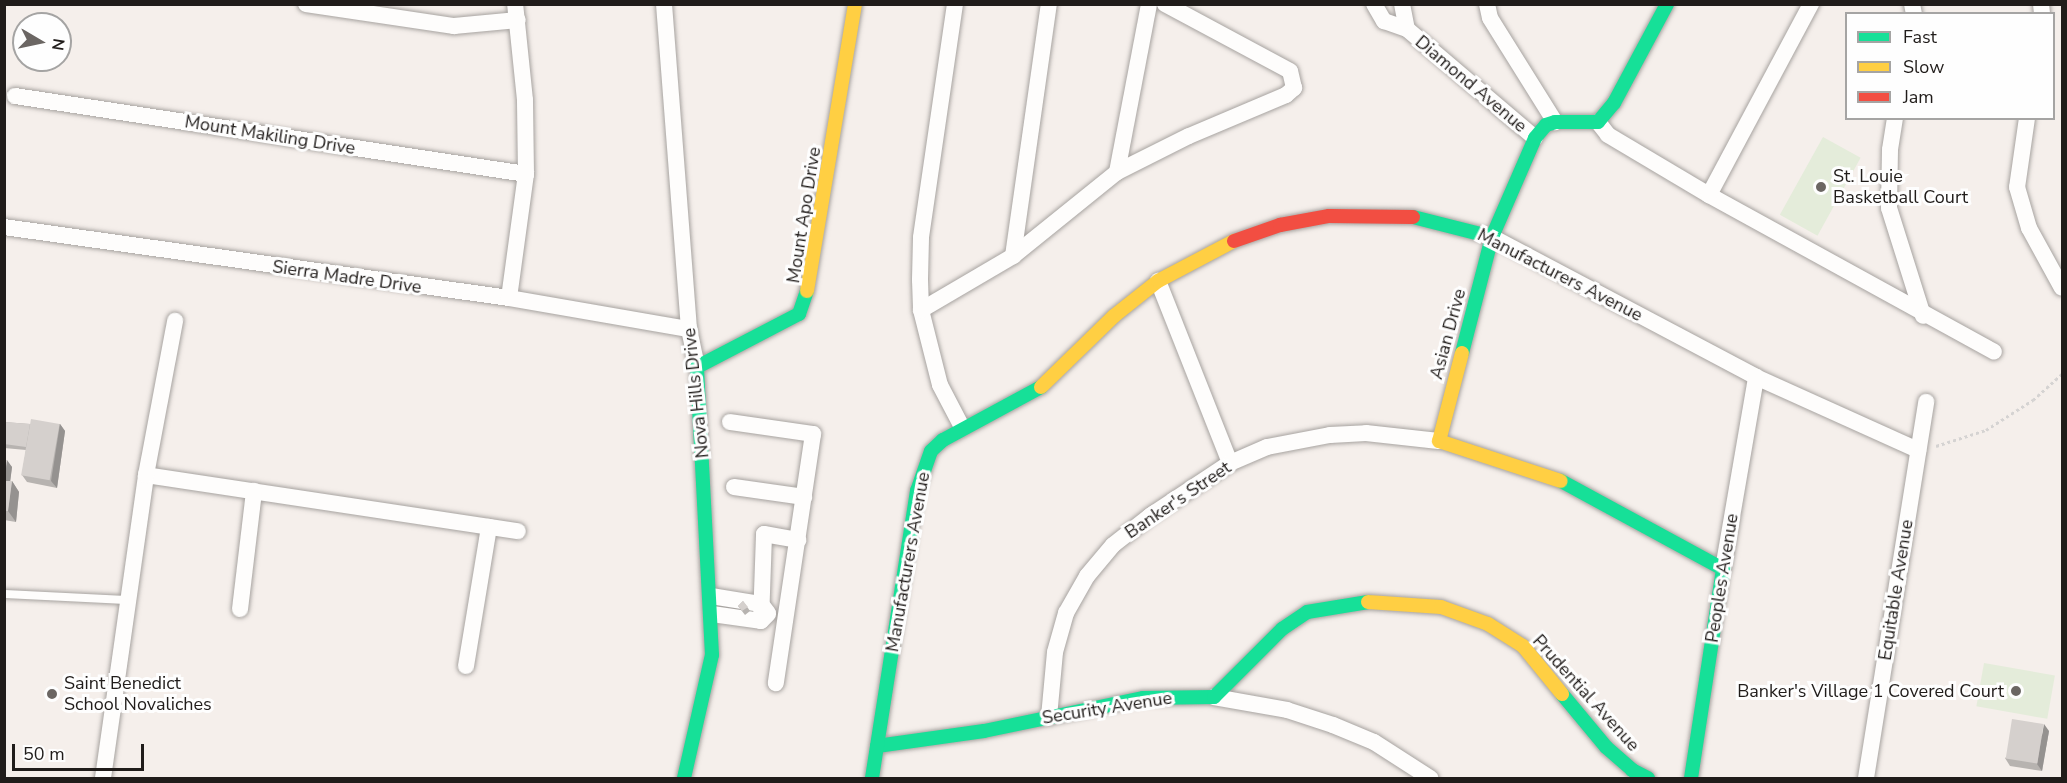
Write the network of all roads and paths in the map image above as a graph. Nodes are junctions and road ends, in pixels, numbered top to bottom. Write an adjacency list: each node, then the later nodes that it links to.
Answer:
1 (306, 4): 13 (street)
2 (664, 4): 34 (street, Nova Hills Drive)
3 (855, 4): 36 (street, Mount Apo Drive)
4 (955, 4): 31 (street)
5 (1049, 4): 27 (street)
6 (1149, 4): 22 (street)
7 (1165, 4): 22 (street)
8 (1374, 4): 15 (street, Diamond Avenue)
9 (1402, 4): 15 (street, Diamond Avenue)
10 (1486, 4): 19 (street)
11 (1667, 4): 20 (street)
12 (1811, 4): 24 (street)
13 (351, 8): 14 (street)
14 (516, 12): 23 (street)
15 (1407, 29): 21 (street, Diamond Avenue)
16 (15, 96): 23 (street, Mount Makiling Drive)
17 (1895, 120): 32 (street)
18 (2027, 120): 29 (street)
19 (1555, 122): 20 (street); 21 (street)
20 (1598, 122): 24 (street)
21 (1535, 138): 26 (street, Asian Drive)
22 (1117, 172): 27 (street)
23 (526, 174): 30 (street)
24 (1709, 195): 32 (street)
25 (4, 227): 30 (street, Sierra Madre Drive)
26 (1492, 237): 28 (street, Manufacturers Avenue); 38 (street, Manufacturers Avenue); 42 (street, Asian Drive)
27 (1013, 256): 31 (street)
28 (1158, 281): 41 (street, Manufacturers Avenue); 44 (street)
29 (2062, 288)
30 (509, 298): 34 (street, Sierra Madre Drive)
31 (921, 310): 41 (street)
32 (1923, 316): 35 (street)
33 (175, 321): 45 (street)
34 (689, 329): 36 (street, Nova Hills Drive)
35 (1994, 352)
36 (697, 367): 54 (street, Nova Hills Drive)
37 (2062, 374): 43 (path)
38 (1756, 377): 43 (street, Manufacturers Avenue); 52 (street, Peoples Avenue)
39 (1926, 402): 43 (street, Equitable Avenue)
40 (730, 422): 48 (street)
41 (962, 427): 64 (street, Manufacturers Avenue)
42 (1439, 441): 44 (street, Banker's Street); 52 (street, Banker's Street)
43 (1918, 450): 71 (street, Equitable Avenue)
44 (1230, 463): 63 (street, Banker's Street)
45 (146, 475): 47 (street); 55 (street)
46 (734, 487): 48 (street)
47 (255, 491): 49 (street); 56 (street)
48 (804, 497): 51 (street)
49 (489, 527): 50 (street); 60 (street)
50 (518, 531)
51 (798, 540): 57 (street); 59 (street)
52 (1723, 569): 70 (street, Peoples Avenue)
53 (4, 594): 55 (lane)
54 (711, 596): 57 (street); 58 (street, Nova Hills Drive)
55 (127, 600): 65 (street)
56 (240, 609)
57 (764, 613): 58 (street); 59 (street)
58 (712, 614): 66 (street, Nova Hills Drive)
59 (786, 616): 61 (street)
60 (466, 666)
61 (776, 683)
62 (1214, 697): 63 (street, Security Avenue); 68 (street, Security Avenue); 69 (street, Prudential Avenue)
63 (1049, 717): 64 (street, Security Avenue)
64 (877, 746): 67 (street, Manufacturers Avenue)
65 (102, 778)
66 (684, 778)
67 (872, 778)
68 (1430, 778)
69 (1648, 778)
70 (1691, 778)
71 (1866, 778)

